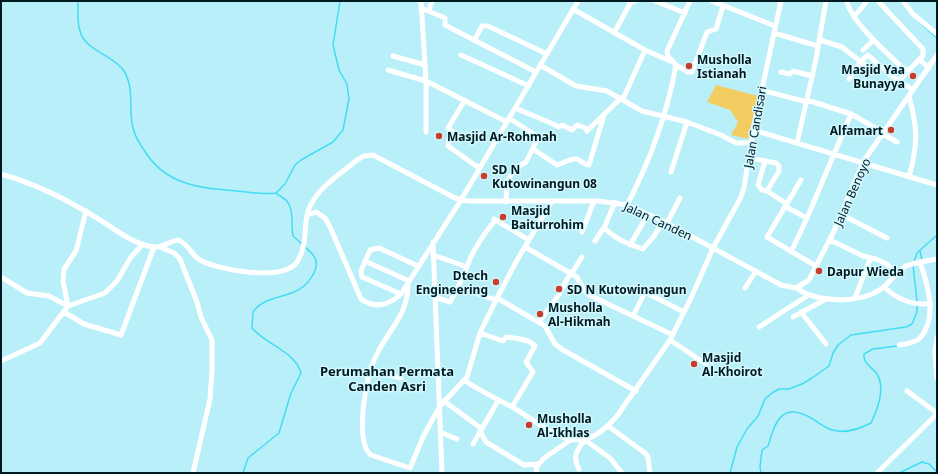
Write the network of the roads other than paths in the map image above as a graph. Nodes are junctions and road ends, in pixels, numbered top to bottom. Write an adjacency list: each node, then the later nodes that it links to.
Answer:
1 (421, 1): 15 (street)
2 (432, 1): 17 (street)
3 (578, 1): 16 (street)
4 (635, 1): 21 (street)
5 (655, 1): 18 (street)
6 (690, 1): 18 (street)
7 (712, 1): 14 (street)
8 (781, 1): 20 (street, Jalan Candisari)
9 (826, 1): 25 (street)
10 (848, 1): 19 (street)
11 (867, 1): 19 (street)
12 (878, 1): 34 (street)
13 (903, 1): 23 (street)
14 (723, 6): 20 (street); 39 (street)
15 (421, 8): 17 (street); 37 (street)
16 (573, 9): 21 (street); 30 (street)
17 (429, 10): 24 (street)
18 (685, 13): 35 (street)
19 (854, 17): 26 (street)
20 (775, 26): 22 (street, Jalan Candisari)
21 (614, 33): 28 (street)
22 (774, 33): 27 (street); 50 (street, Jalan Candisari)
23 (937, 34)
24 (475, 39): 30 (street); 43 (street)
25 (820, 40): 27 (street); 36 (street)
26 (874, 40): 29 (street); 42 (street)
27 (818, 46): 45 (street)
28 (645, 50): 35 (street); 53 (street)
29 (863, 50)
30 (547, 54): 38 (street)
31 (461, 55): 49 (street)
32 (392, 56): 37 (street)
33 (937, 56): 40 (street, Jalan Benoyo)
34 (920, 60): 40 (street); 42 (street)
35 (671, 61): 39 (street)
36 (863, 63): 46 (street); 47 (street)
37 (425, 65): 48 (street)
38 (540, 65): 43 (street); 53 (street)
39 (676, 65): 59 (street)
40 (929, 68): 51 (street, Jalan Benoyo)
41 (388, 70): 48 (street)
42 (909, 70): 47 (street)
43 (536, 72): 49 (street)
44 (781, 72): 45 (street)
45 (812, 76): 55 (street)
46 (849, 79)
47 (899, 80): 51 (street)
48 (426, 81): 54 (street); 63 (street)
49 (529, 86): 56 (street)
50 (761, 90): 55 (street); 62 (street, Jalan Candisari)
51 (913, 90): 52 (street, Jalan Benoyo)
52 (909, 96): 64 (street, Jalan Benoyo); 76 (street)
53 (622, 99): 58 (street); 59 (street)
54 (465, 100): 60 (street); 73 (street)
55 (807, 101): 57 (street); 67 (street)
56 (515, 108): 58 (street); 60 (street)
57 (851, 114): 64 (street); 69 (street)
58 (604, 115): 68 (street)
59 (664, 116): 61 (street); 86 (street)
60 (508, 120): 68 (street); 73 (street)
61 (687, 122): 66 (street); 74 (street)
62 (752, 130): 66 (street, Jalan Candisari); 67 (street)
63 (426, 132)
64 (884, 133): 65 (street); 72 (street, Jalan Benoyo)
65 (897, 142)
66 (751, 143): 70 (street, Jalan Candisari)
67 (797, 143): 69 (street)
68 (532, 149): 83 (street)
69 (834, 154): 72 (street); 92 (street)
70 (749, 158): 71 (street); 106 (street, Jalan Candisari)
71 (766, 161): 79 (street); 79 (street)
72 (863, 162): 76 (street); 91 (street, Jalan Benoyo)
73 (479, 168): 81 (street)
74 (671, 172)
75 (1, 174): 88 (street)
76 (909, 177): 78 (street)
77 (801, 180): 87 (street)
78 (937, 185)
79 (768, 191): 87 (street)
80 (680, 198): 93 (street)
81 (461, 200): 83 (street, Jalan Canden); 90 (street); 99 (street)
82 (594, 201): 84 (street, Jalan Canden); 85 (street, Jalan Canden); 95 (street)
83 (506, 202): 84 (street, Jalan Canden)
84 (552, 202): 97 (street)
85 (615, 202): 86 (street, Jalan Canden); 94 (street)
86 (627, 205): 89 (street, Jalan Canden)
87 (786, 205): 92 (street); 107 (street)
88 (86, 211): 101 (street); 136 (street)
89 (648, 214): 93 (street, Jalan Canden); 102 (street)
90 (307, 215): 104 (street); 128 (street)
91 (842, 215): 96 (street); 98 (street, Jalan Benoyo)
92 (807, 218): 107 (street)
93 (665, 222): 102 (street); 106 (street, Jalan Canden)
94 (604, 228): 100 (street); 102 (street)
95 (582, 232)
96 (887, 238)
97 (529, 240): 105 (street); 116 (street)
98 (830, 240): 110 (street); 115 (street, Jalan Benoyo)
99 (433, 241): 108 (street); 114 (street)
100 (595, 241)
101 (143, 244): 103 (street); 136 (street)
102 (630, 245)
103 (154, 247): 104 (street); 137 (street)
104 (160, 247): 172 (street)
105 (525, 247): 118 (street); 132 (street)
106 (713, 248): 117 (street, Jalan Canden); 138 (street, Jalan Candisari)
107 (791, 252): 115 (street)
108 (433, 255): 116 (street); 130 (street)
109 (582, 257): 118 (street)
110 (870, 259): 119 (street); 131 (street)
111 (937, 259): 113 (street)
112 (365, 261): 114 (street); 121 (street); 128 (street)
113 (921, 262): 119 (street); 135 (street)
114 (418, 266): 121 (street)
115 (816, 266): 126 (street, Jalan Benoyo)
116 (467, 267): 122 (street)
117 (756, 271): 125 (street); 126 (street, Jalan Canden)
118 (571, 273): 140 (street); 142 (street)
119 (894, 276): 123 (street)
120 (1, 277): 136 (street)
121 (409, 281): 128 (street); 152 (street)
122 (458, 287): 130 (street); 132 (street)
123 (884, 287): 131 (street); 135 (street)
124 (637, 288): 127 (street)
125 (745, 288)
126 (796, 288): 129 (street)
127 (645, 292): 138 (street); 140 (street)
128 (401, 294)
129 (807, 296): 133 (street); 134 (street)
130 (434, 297): 160 (street)
131 (855, 298): 133 (street)
132 (497, 299): 142 (street); 144 (street)
133 (826, 299): 139 (street)
134 (798, 302): 139 (street); 143 (street)
135 (931, 304): 149 (street)
136 (68, 306): 137 (street)
137 (64, 312): 150 (street)
138 (684, 312): 145 (street, Jalan Candisari)
139 (802, 312): 141 (street); 148 (street)
140 (633, 316): 145 (street)
141 (794, 317)
142 (539, 322): 156 (street)
143 (759, 327)
144 (480, 333): 155 (street); 161 (street)
145 (673, 334): 147 (street, Jalan Candisari)
146 (937, 338): 154 (street)
147 (670, 340): 151 (street); 156 (street, Jalan Candisari)
148 (826, 344)
149 (900, 345)
150 (1, 360)
151 (706, 364)
152 (370, 370): 153 (street); 160 (street)
153 (401, 378)
154 (937, 378)
155 (464, 380): 158 (street); 159 (street)
156 (636, 391): 163 (street, Jalan Candisari)
157 (907, 391): 162 (street)
158 (444, 401): 160 (street); 164 (street)
159 (498, 401): 161 (street); 164 (street)
160 (440, 406): 165 (street)
161 (512, 407): 167 (street)
162 (937, 414): 177 (street)
163 (608, 426): 168 (street); 176 (street)
164 (481, 430): 169 (street); 170 (street)
165 (440, 432): 166 (street); 173 (street)
166 (457, 439)
167 (572, 439): 168 (street); 170 (street)
168 (585, 440): 171 (street); 175 (street)
169 (473, 444)
170 (538, 464): 174 (street)
171 (579, 469)
172 (193, 473)
173 (442, 473)
174 (537, 473)
175 (622, 473)
176 (650, 473)
177 (877, 473)

